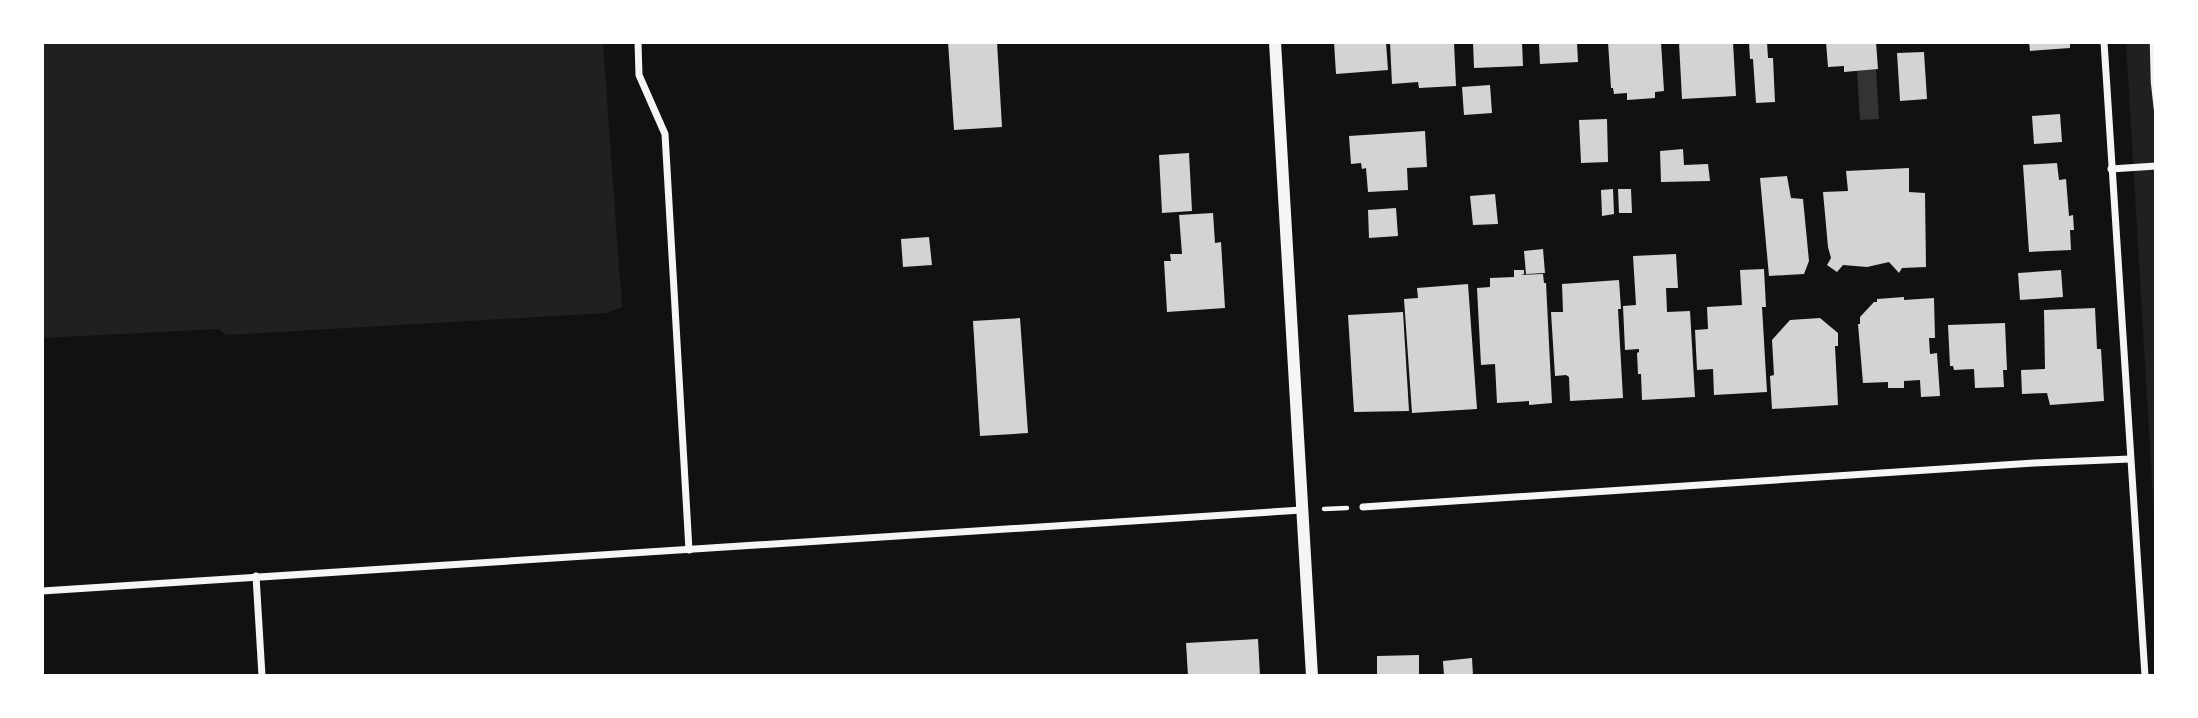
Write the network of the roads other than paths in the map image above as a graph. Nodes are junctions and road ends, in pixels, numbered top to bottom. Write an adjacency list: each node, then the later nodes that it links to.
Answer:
1 (638, 42): 9 (street)
2 (1275, 42): 8 (street)
3 (2104, 42): 5 (street)
4 (2156, 166): 5 (street)
5 (2111, 169): 6 (street)
6 (2130, 460): 7 (street); 13 (street)
7 (1363, 507)
8 (1302, 510): 9 (street); 15 (street)
9 (689, 550): 10 (street)
10 (256, 576): 11 (street); 14 (street)
11 (42, 591)
12 (2156, 673): 13 (street)
13 (2145, 675)
14 (262, 676)
15 (1312, 676)

